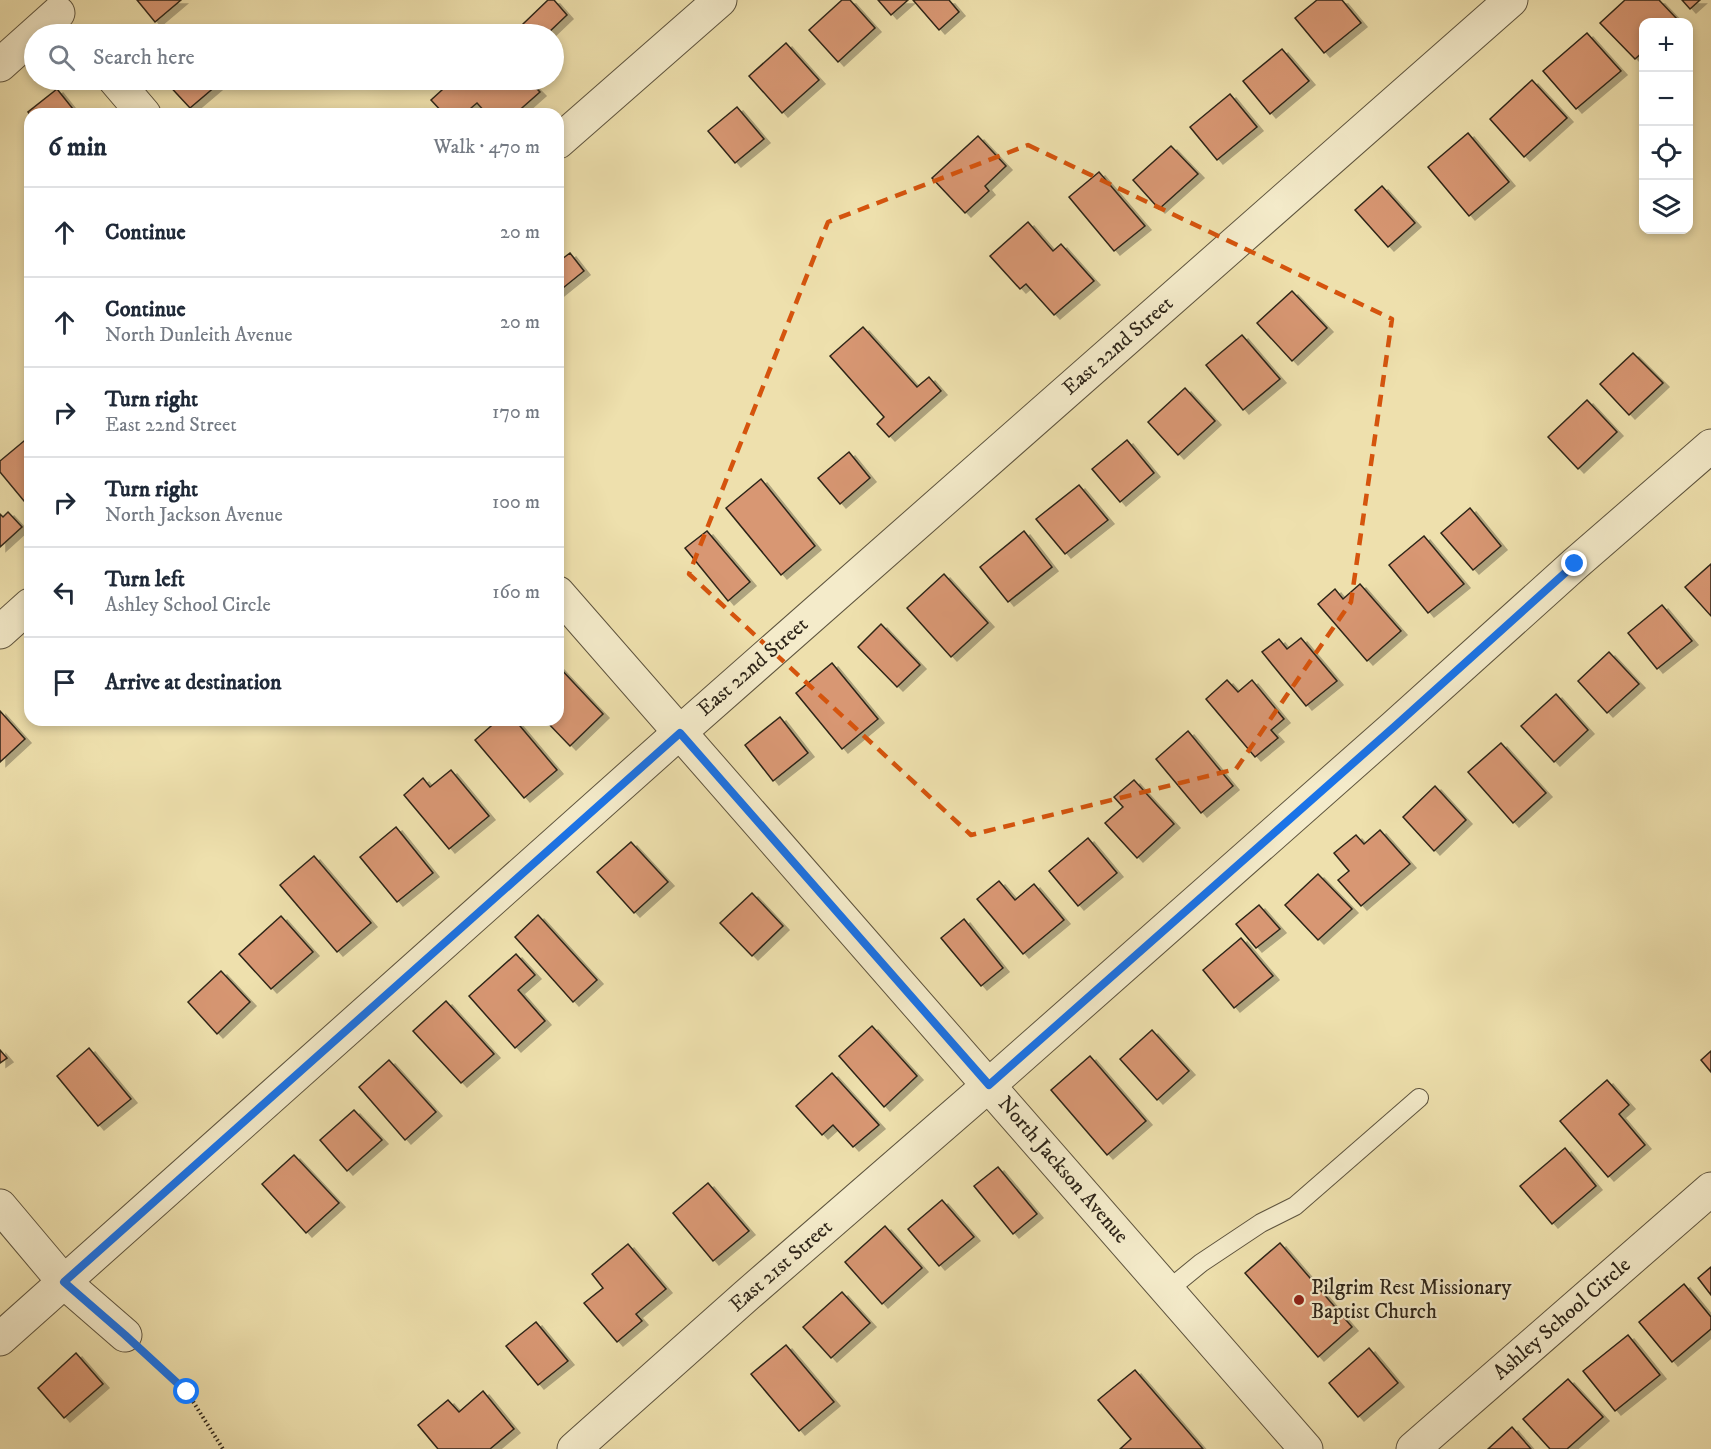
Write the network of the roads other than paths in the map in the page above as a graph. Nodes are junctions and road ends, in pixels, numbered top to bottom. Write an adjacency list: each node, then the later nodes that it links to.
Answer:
1 (720, 0): 7 (street)
2 (1511, 0): 12 (street, East 22nd Street)
3 (24, 45): 4 (street)
4 (0, 64)
5 (124, 90): 6 (street)
6 (139, 108)
7 (564, 137)
8 (1711, 446): 13 (street)
9 (564, 600): 12 (street, North Jackson Avenue)
10 (24, 610): 11 (street)
11 (0, 632)
12 (680, 733): 13 (street, North Jackson Avenue); 17 (street, East 22nd Street)
13 (989, 1085): 18 (street, North Jackson Avenue); 21 (street, East 21st Street)
14 (1419, 1098): 18 (lane)
15 (1711, 1189): 23 (street, Ashley School Circle)
16 (0, 1206): 17 (street)
17 (64, 1282): 19 (street); 20 (street, East 22nd Street)
18 (1168, 1290): 22 (street, North Jackson Avenue)
19 (125, 1335)
20 (0, 1339)
21 (574, 1449)
22 (1306, 1449)
23 (1413, 1449)

